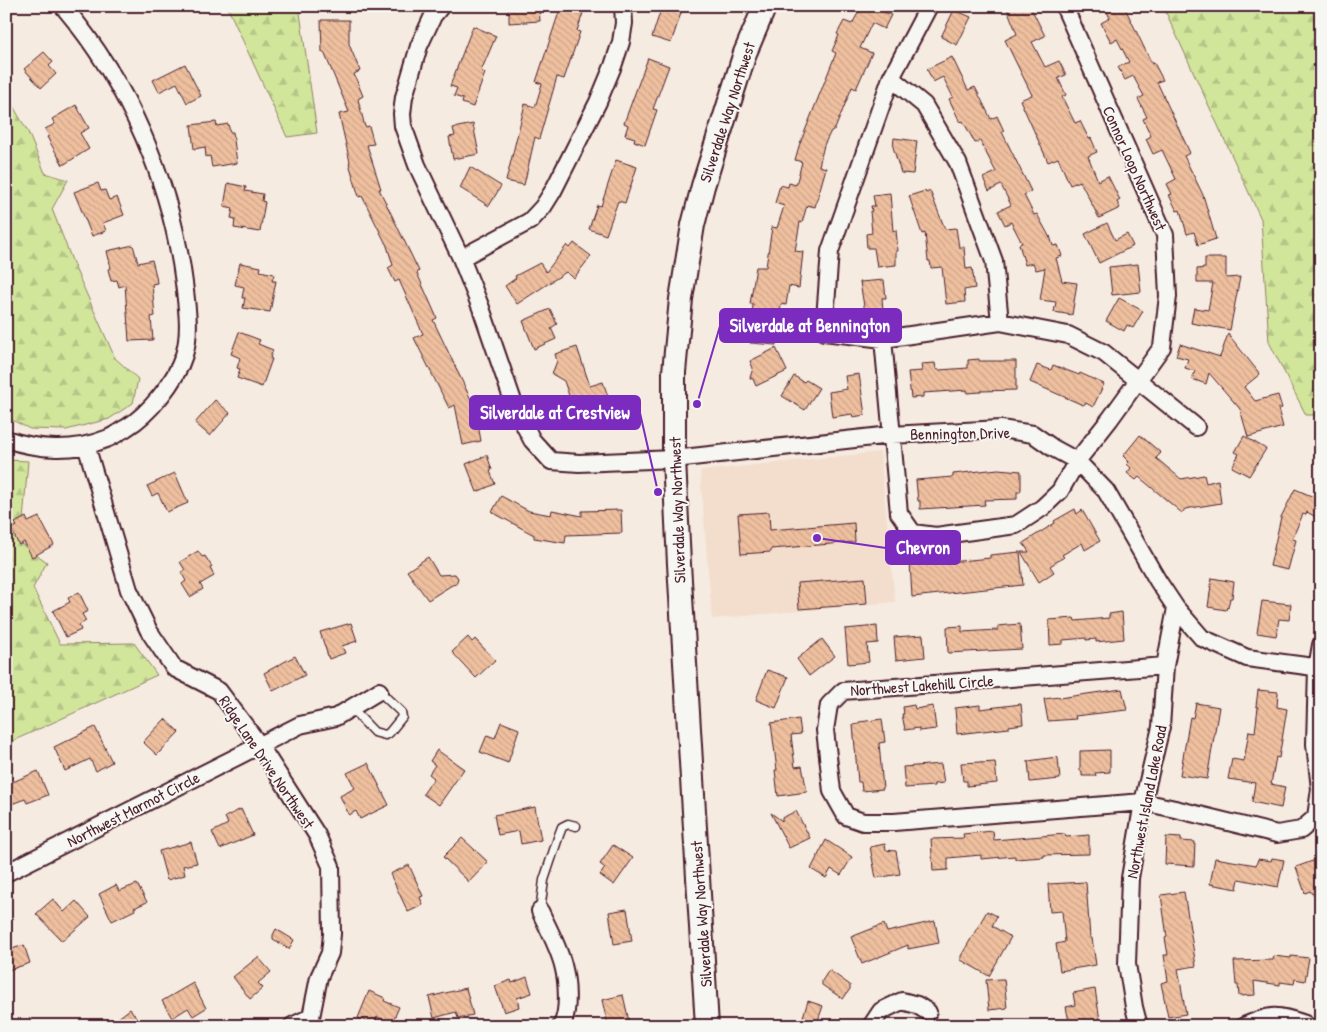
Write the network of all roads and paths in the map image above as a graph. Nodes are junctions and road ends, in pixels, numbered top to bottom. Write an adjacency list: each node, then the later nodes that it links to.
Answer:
1 (62, 6): 15 (street)
2 (441, 6): 8 (street, Bennington Drive)
3 (623, 6): 8 (street)
4 (765, 6): 16 (main road, Silverdale Way Northwest)
5 (930, 6): 7 (street)
6 (1064, 6): 11 (street, Connor Loop Northwest)
7 (891, 78): 9 (street); 10 (street)
8 (461, 258): 16 (street, Bennington Drive)
9 (1000, 322): 10 (street); 11 (street)
10 (883, 339): 13 (street, Connor Loop Northwest)
11 (1139, 380): 12 (street); 17 (street, Connor Loop Northwest)
12 (1196, 427)
13 (891, 435): 16 (street, Bennington Drive); 17 (street, Bennington Drive); 17 (street, Connor Loop Northwest)
14 (6, 439): 15 (street)
15 (86, 445): 24 (street, Ridge Lane Drive Northwest)
16 (674, 459): 33 (main road, Silverdale Way Northwest)
17 (1077, 461): 18 (street, Bennington Drive)
18 (1176, 608): 20 (street, Northwest Island Lake Road); 21 (street, Bennington Drive)
19 (1321, 645): 21 (street, Northwest Lakehill Circle)
20 (1165, 666): 25 (street, Northwest Island Lake Road); 25 (street, Northwest Lakehill Circle)
21 (1319, 668): 25 (street, Northwest Lakehill Circle)
22 (379, 691): 23 (street, Northwest Marmot Circle); 23 (lane)
23 (350, 708): 24 (street, Northwest Marmot Circle)
24 (260, 746): 27 (street, Northwest Marmot Circle); 30 (street, Ridge Lane Drive Northwest)
25 (1143, 802): 35 (street, Northwest Island Lake Road)
26 (576, 826): 28 (lane)
27 (6, 873)
28 (540, 911): 32 (street)
29 (928, 1012): 34 (street)
30 (315, 1021): 31 (street)
31 (292, 1026)
32 (562, 1026)
33 (708, 1026)
34 (871, 1026)
35 (1139, 1026)
36 (1244, 1026): 37 (street)
37 (1306, 1026)

